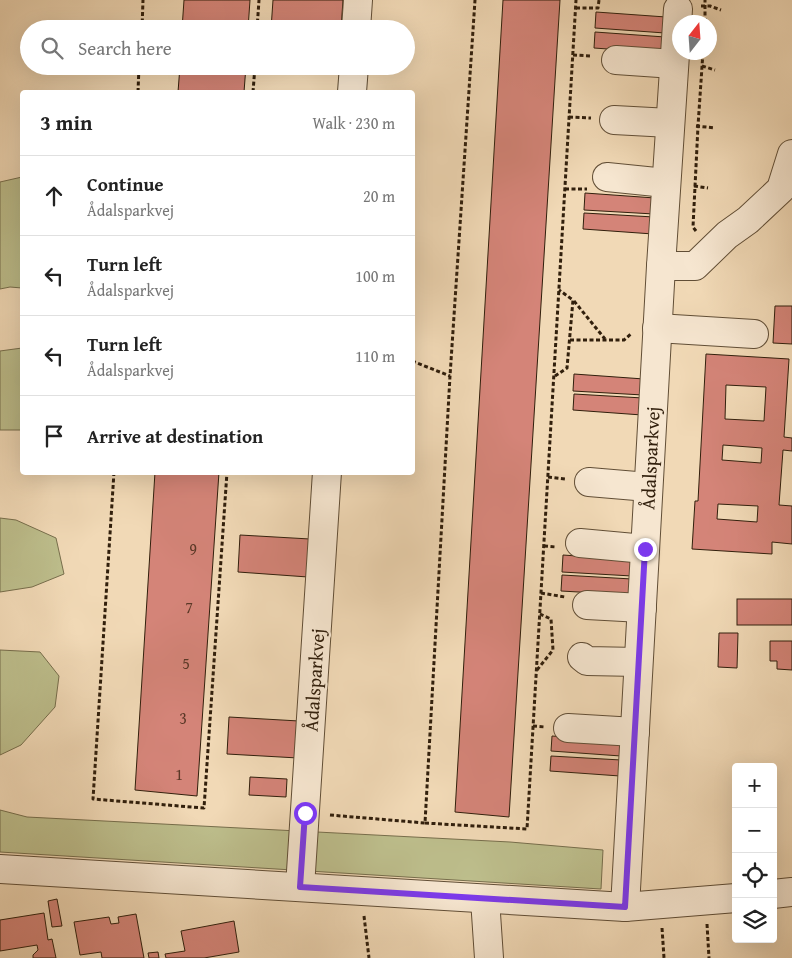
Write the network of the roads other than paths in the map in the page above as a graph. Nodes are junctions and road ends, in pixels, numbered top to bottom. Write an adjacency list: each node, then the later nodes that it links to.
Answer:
1 (358, 0): 3 (street)
2 (678, 9): 5 (street, Ådalsparkvej)
3 (357, 20)
4 (616, 60): 5 (street)
5 (674, 64): 9 (street, Ådalsparkvej)
6 (353, 75): 7 (street)
7 (352, 90)
8 (614, 120): 9 (street)
9 (670, 123): 12 (street, Ådalsparkvej)
10 (792, 154): 13 (street)
11 (607, 177): 12 (street)
12 (666, 182): 13 (street, Ådalsparkvej)
13 (661, 266): 14 (street, Ådalsparkvej)
14 (657, 331): 15 (street); 18 (street, Ådalsparkvej)
15 (754, 334)
16 (327, 475): 28 (street, Ådalsparkvej)
17 (589, 482): 18 (street)
18 (648, 487): 20 (street, Ådalsparkvej)
19 (580, 543): 20 (street)
20 (645, 549): 22 (street, Ådalsparkvej)
21 (587, 605): 22 (street)
22 (642, 608): 24 (street, Ådalsparkvej)
23 (582, 657): 24 (street)
24 (638, 662): 26 (street, Ådalsparkvej)
25 (568, 728): 26 (street)
26 (635, 732): 33 (street, Ådalsparkvej)
27 (0, 870): 28 (street)
28 (300, 887): 31 (street)
29 (792, 892): 30 (street)
30 (777, 894)
31 (485, 899): 33 (street); 34 (street)
32 (732, 899): 33 (street)
33 (625, 907)
34 (489, 958)

